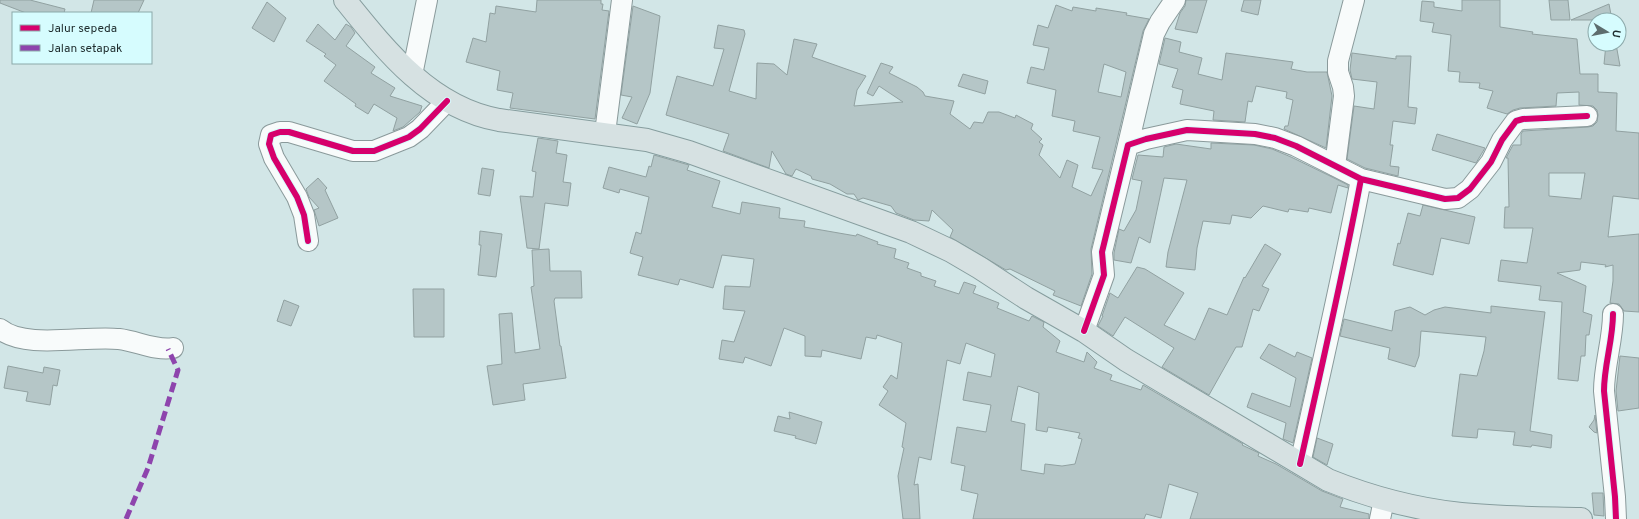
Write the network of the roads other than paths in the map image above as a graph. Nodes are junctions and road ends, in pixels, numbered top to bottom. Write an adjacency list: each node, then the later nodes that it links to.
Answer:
1 (427, 0): 6 (street)
2 (622, 0): 9 (street)
3 (1175, 0): 10 (street)
4 (1354, 0): 11 (street)
5 (348, 1): 6 (main road)
6 (412, 75): 7 (main road)
7 (447, 101): 9 (main road); 13 (street)
8 (1587, 116): 12 (street)
9 (605, 133): 16 (main road)
10 (1128, 145): 11 (street); 16 (street)
11 (1335, 166): 12 (street)
12 (1361, 179): 18 (street)
13 (308, 241)
14 (1613, 314): 21 (street)
15 (0, 330): 17 (street)
16 (1084, 331): 18 (main road)
17 (173, 348)
18 (1300, 464): 19 (main road)
19 (1382, 509): 20 (main road)
20 (1580, 519)
21 (1616, 519)

